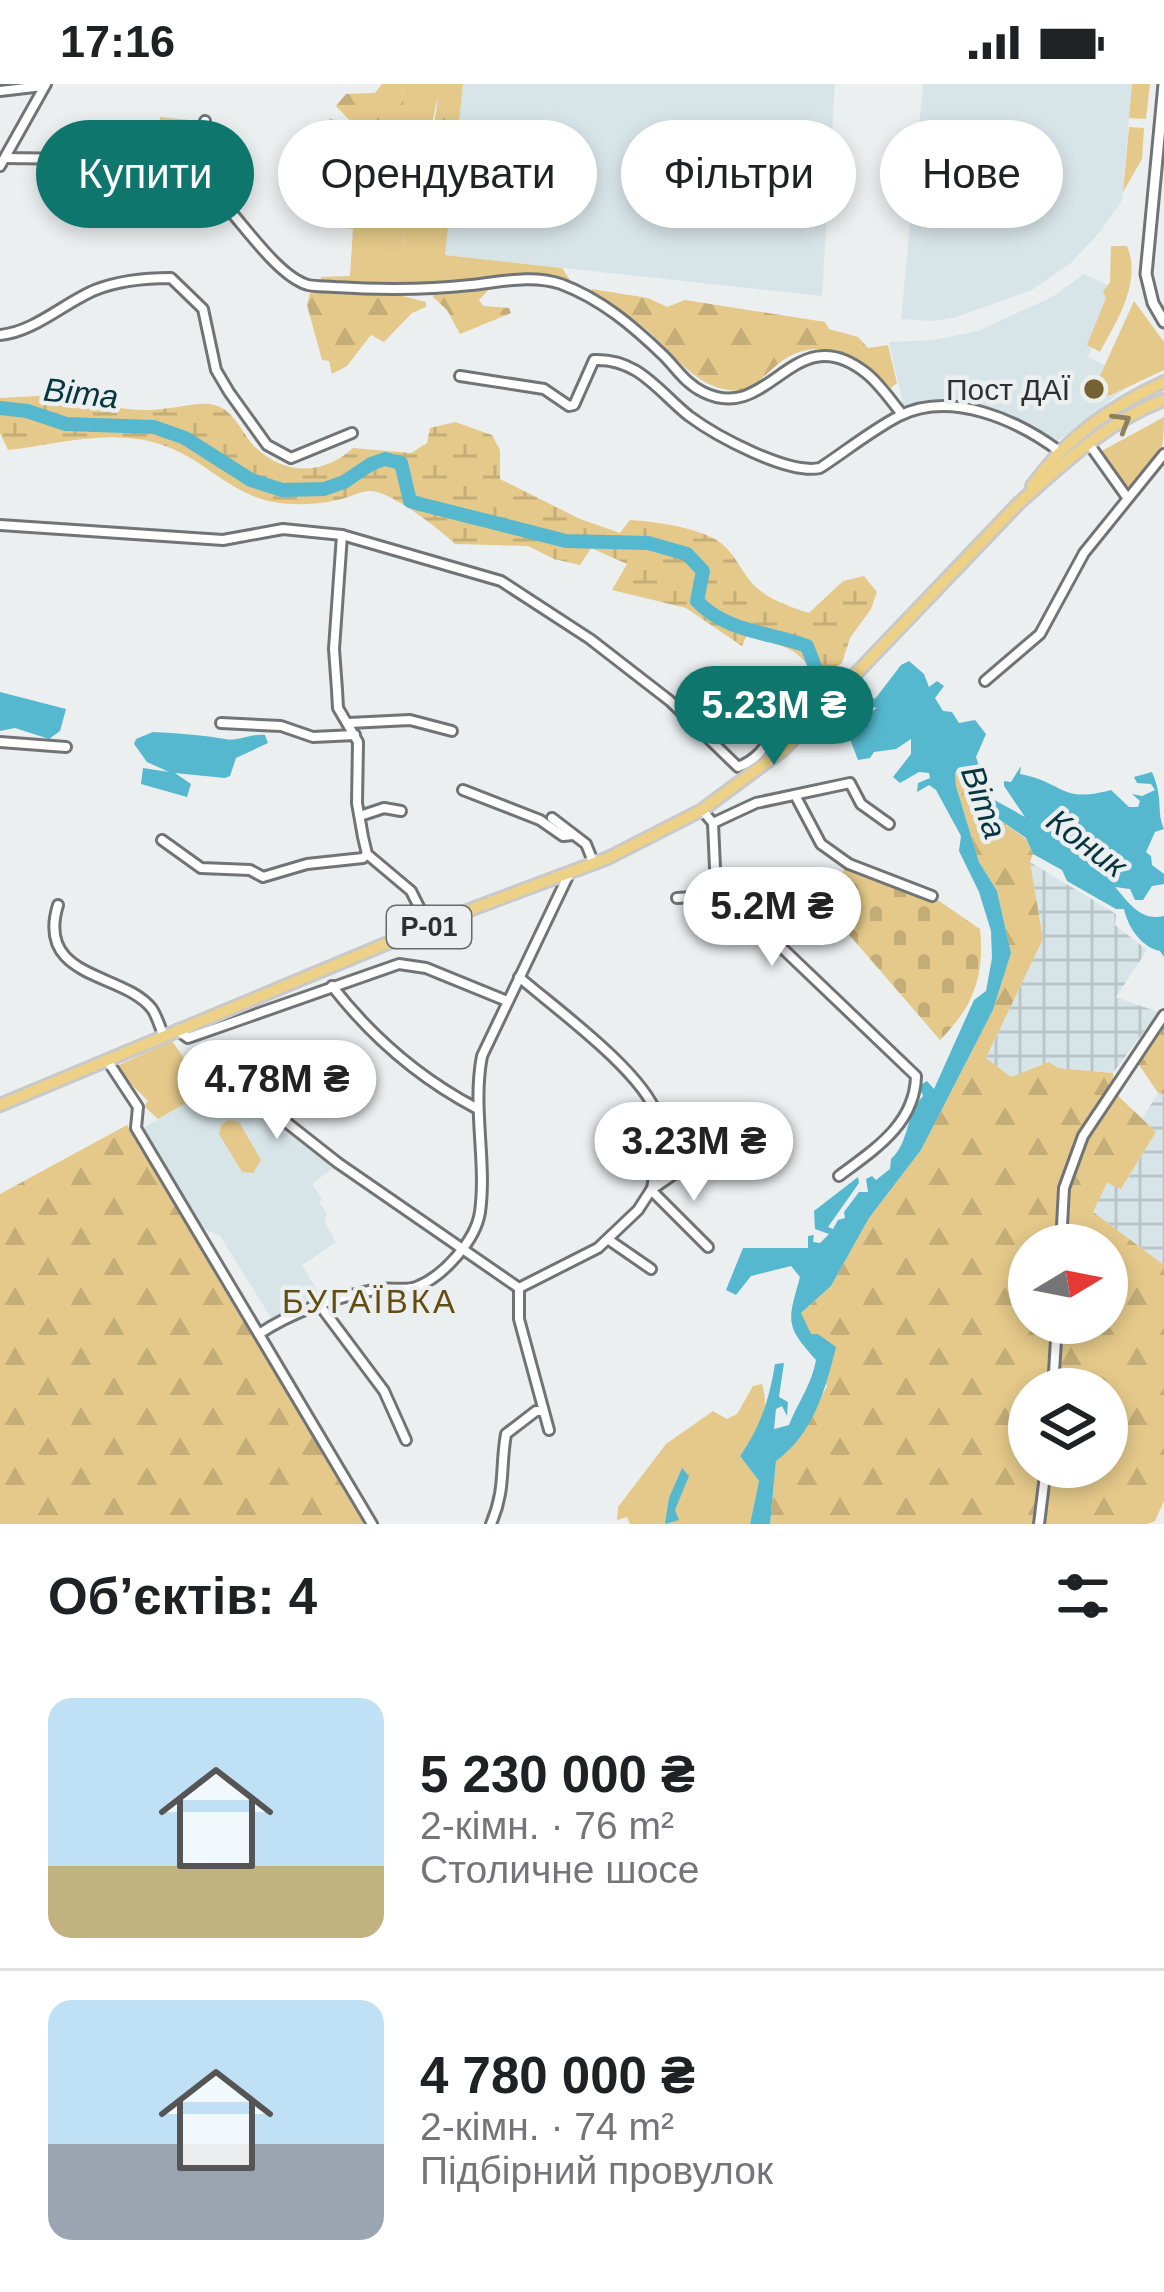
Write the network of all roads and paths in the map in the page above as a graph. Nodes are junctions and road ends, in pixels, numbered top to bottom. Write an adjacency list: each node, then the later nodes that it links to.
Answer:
1 (1164, 84): 7 (street)
2 (45, 85): 3 (street); 4 (street)
3 (0, 91)
4 (3, 162): 5 (street)
5 (36, 162)
6 (246, 228): 12 (street)
7 (1164, 322)
8 (0, 334): 13 (street)
9 (460, 376): 12 (street)
10 (1164, 382): 15 (main road)
11 (1164, 400): 14 (main road, one-way to 11)
12 (902, 414): 15 (street)
13 (352, 433)
14 (1089, 444): 17 (street); 18 (main road)
15 (1059, 451): 18 (main road)
16 (1164, 454): 17 (street)
17 (1126, 496): 21 (street)
18 (1019, 503): 31 (main road, Р-01)
19 (0, 526): 20 (street)
20 (343, 535): 23 (street); 25 (street)
21 (985, 681)
22 (220, 723): 26 (street)
23 (349, 723): 24 (street); 26 (street)
24 (452, 730)
25 (772, 732)
26 (355, 735): 33 (street)
27 (0, 742): 28 (street)
28 (66, 747)
29 (463, 790): 37 (street)
30 (795, 794): 35 (street); 36 (street); 43 (street)
31 (702, 810): 35 (street); 40 (main road, Р-01)
32 (401, 811): 33 (street)
33 (360, 816): 39 (street)
34 (552, 818): 37 (street)
35 (713, 823): 42 (street)
36 (890, 824)
37 (573, 835): 40 (street)
38 (162, 840): 39 (street)
39 (367, 854): 46 (street)
40 (594, 864): 41 (main road, Р-01)
41 (569, 874): 46 (main road, Р-01); 47 (street)
42 (722, 885): 44 (street); 58 (street)
43 (932, 896)
44 (677, 898)
45 (58, 905): 52 (street)
46 (429, 927): 51 (main road, Р-01)
47 (518, 977): 49 (street); 59 (street)
48 (332, 986): 49 (street); 51 (street); 56 (street)
49 (507, 1001): 56 (street)
50 (1164, 1015): 60 (street)
51 (177, 1030): 52 (main road, Р-01)
52 (164, 1036): 53 (main road, Р-01)
53 (106, 1059): 55 (main road, Р-01); 67 (street)
54 (235, 1090): 63 (street)
55 (0, 1105)
56 (477, 1108): 63 (street)
57 (697, 1158): 59 (street)
58 (839, 1176)
59 (651, 1190): 61 (street); 62 (street)
60 (1062, 1224)
61 (609, 1240): 64 (street); 65 (street)
62 (708, 1247)
63 (465, 1250): 65 (street); 66 (street)
64 (651, 1269)
65 (519, 1288): 68 (street)
66 (320, 1304): 67 (street); 70 (street)
67 (259, 1334): 72 (street)
68 (542, 1412): 69 (street); 73 (street)
69 (550, 1430)
70 (406, 1440)
71 (1043, 1488): 74 (street)
72 (372, 1524)
73 (491, 1524)
74 (1039, 1524)

